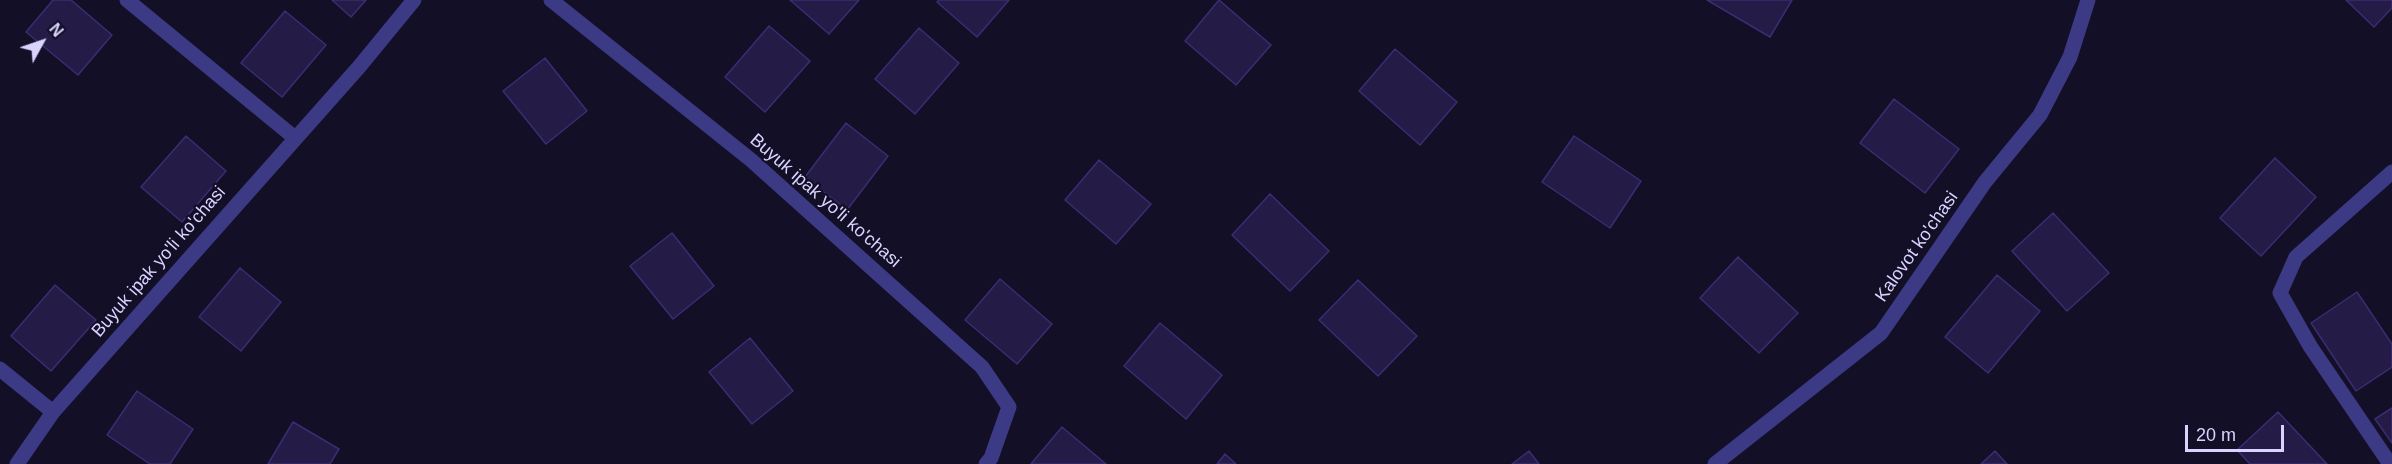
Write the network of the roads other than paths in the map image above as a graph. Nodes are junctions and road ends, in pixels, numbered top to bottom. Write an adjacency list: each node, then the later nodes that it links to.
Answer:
1 (127, 0): 5 (street)
2 (414, 0): 5 (street, Buyuk ipak yo'li ko'chasi)
3 (551, 0): 10 (street, Buyuk ipak yo'li ko'chasi)
4 (2088, 0): 11 (street, Kalovot ko'chasi)
5 (295, 138): 8 (street, Buyuk ipak yo'li ko'chasi)
6 (2392, 172): 12 (street)
7 (0, 369): 8 (street)
8 (53, 412): 9 (street, Buyuk ipak yo'li ko'chasi)
9 (17, 464)
10 (986, 464)
11 (1715, 464)
12 (2390, 464)

